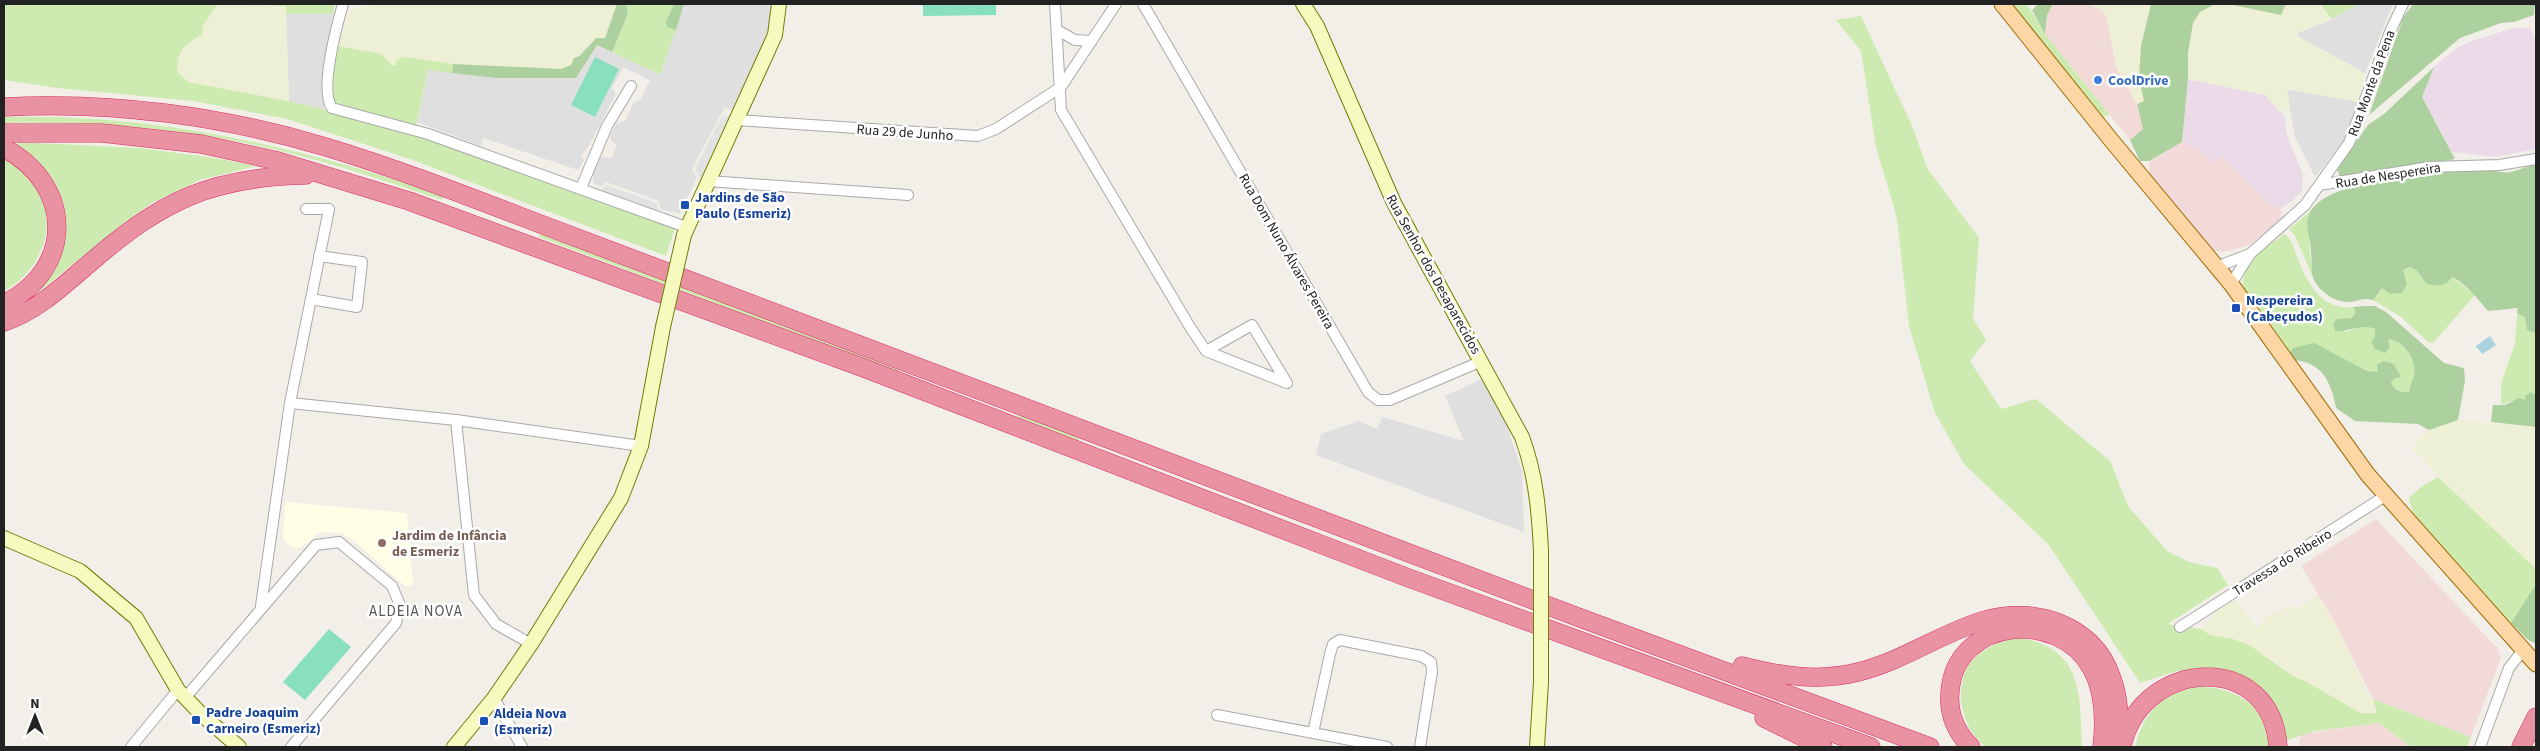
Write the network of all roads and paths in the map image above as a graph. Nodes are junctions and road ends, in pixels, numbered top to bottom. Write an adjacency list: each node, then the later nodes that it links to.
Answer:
1 (343, 4): 23 (street)
2 (779, 4): 16 (street)
3 (1055, 4): 9 (street)
4 (1116, 4): 10 (street)
5 (1143, 4): 35 (street, Rua Dom Nuno Álvares Pereira)
6 (1303, 4): 35 (street, Rua Senhor dos Desaparecidos)
7 (2002, 4): 29 (main road)
8 (2404, 4): 22 (street, Rua Monte da Pena)
9 (1057, 30): 10 (street); 12 (street)
10 (1092, 41): 12 (street)
11 (631, 86): 23 (street)
12 (1061, 87): 16 (street, Rua 29 de Junho); 34 (street)
13 (4, 95): 14 (highway)
14 (50, 106): 15 (highway); 45 (highway)
15 (4, 107)
16 (736, 120): 21 (street)
17 (4, 133): 20 (highway)
18 (4, 148): 32 (highway)
19 (2536, 159): 22 (street, Rua de Nespereira)
20 (329, 176): 33 (highway); 49 (highway)
21 (708, 181): 24 (street); 26 (street)
22 (2319, 185): 27 (street, Rua de Nespereira)
23 (581, 188): 26 (street)
24 (908, 195)
25 (306, 208): 28 (street)
26 (685, 231): 38 (street, bridge)
27 (2250, 254): 29 (street, Rua de Nespereira); 30 (street, Rua de Nespereira)
28 (320, 256): 31 (street); 31 (street)
29 (2216, 267): 30 (main road)
30 (2231, 284): 39 (main road)
31 (311, 299): 36 (street)
32 (4, 304)
33 (4, 322)
34 (1206, 351): 34 (street)
35 (1482, 361): 60 (street, Rua Senhor dos Desaparecidos, bridge)
36 (290, 403): 37 (street); 41 (street)
37 (456, 420): 38 (street); 43 (street)
38 (641, 446): 43 (street)
39 (2385, 496): 42 (street, Travessa do Ribeiro); 44 (main road)
40 (4, 538): 47 (street)
41 (261, 607): 47 (street); 55 (street)
42 (2180, 627)
43 (531, 644): 48 (street)
44 (2523, 650): 46 (main road); 69 (street)
45 (1694, 658): 63 (highway); 66 (highway)
46 (2536, 664)
47 (182, 694): 53 (street); 54 (street)
48 (494, 698): 56 (street); 57 (street)
49 (1744, 700): 61 (highway); 62 (highway)
50 (1217, 715): 52 (street)
51 (2536, 718): 70 (highway)
52 (1313, 733): 58 (street); 59 (street)
53 (131, 747)
54 (239, 747)
55 (291, 747)
56 (454, 747)
57 (522, 747)
58 (1387, 747)
59 (1420, 747)
60 (1537, 747)
61 (1823, 747)
62 (1871, 747)
63 (1930, 747)
64 (1971, 747): 65 (highway)
65 (2102, 747)
66 (2118, 747)
67 (2122, 747): 68 (highway)
68 (2278, 747)
69 (2480, 747)
70 (2521, 747)

